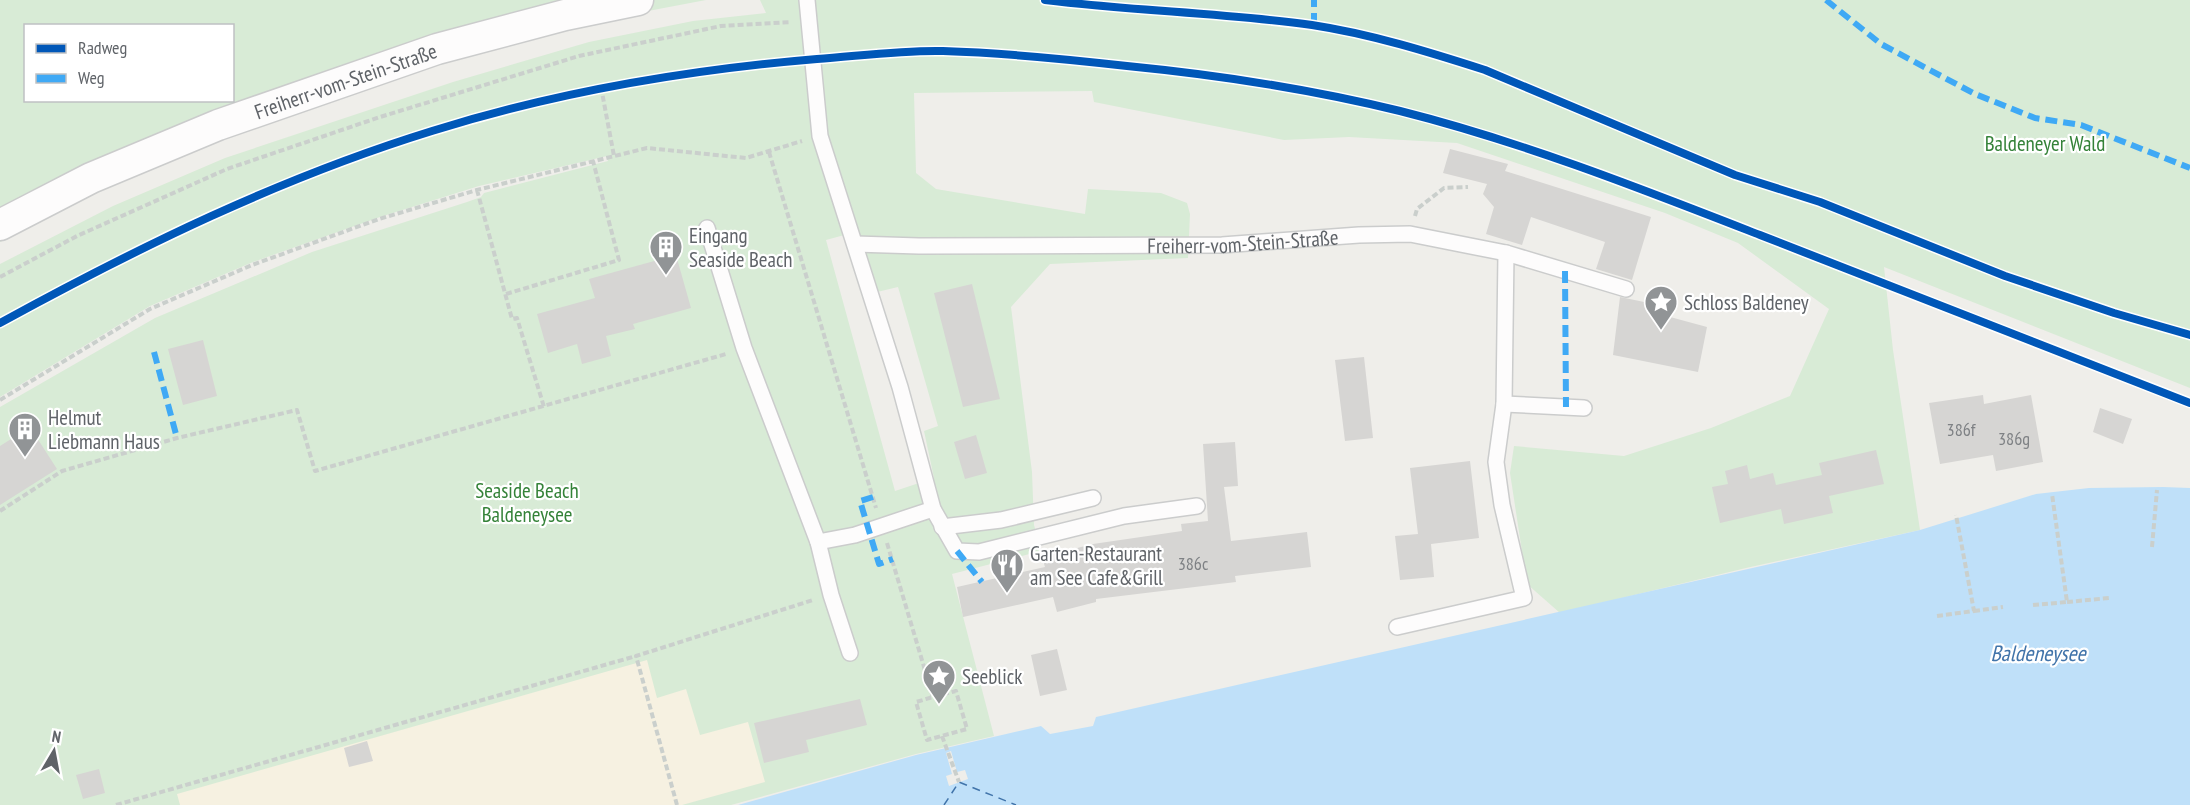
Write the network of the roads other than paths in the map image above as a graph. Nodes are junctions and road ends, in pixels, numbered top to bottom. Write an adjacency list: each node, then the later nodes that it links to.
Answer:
1 (638, 0): 3 (street, Freiherr-vom-Stein-Straße)
2 (807, 0): 5 (lane)
3 (0, 225)
4 (707, 228): 14 (lane)
5 (855, 244): 6 (lane, Freiherr-vom-Stein-Straße); 12 (lane)
6 (1506, 253): 7 (lane, Freiherr-vom-Stein-Straße); 8 (lane)
7 (1626, 289)
8 (1504, 404): 9 (lane); 15 (lane)
9 (1584, 408)
10 (1093, 498): 13 (lane)
11 (1197, 506): 13 (lane)
12 (933, 509): 13 (lane); 14 (lane)
13 (942, 527)
14 (818, 542): 16 (lane)
15 (1397, 627)
16 (850, 653)

